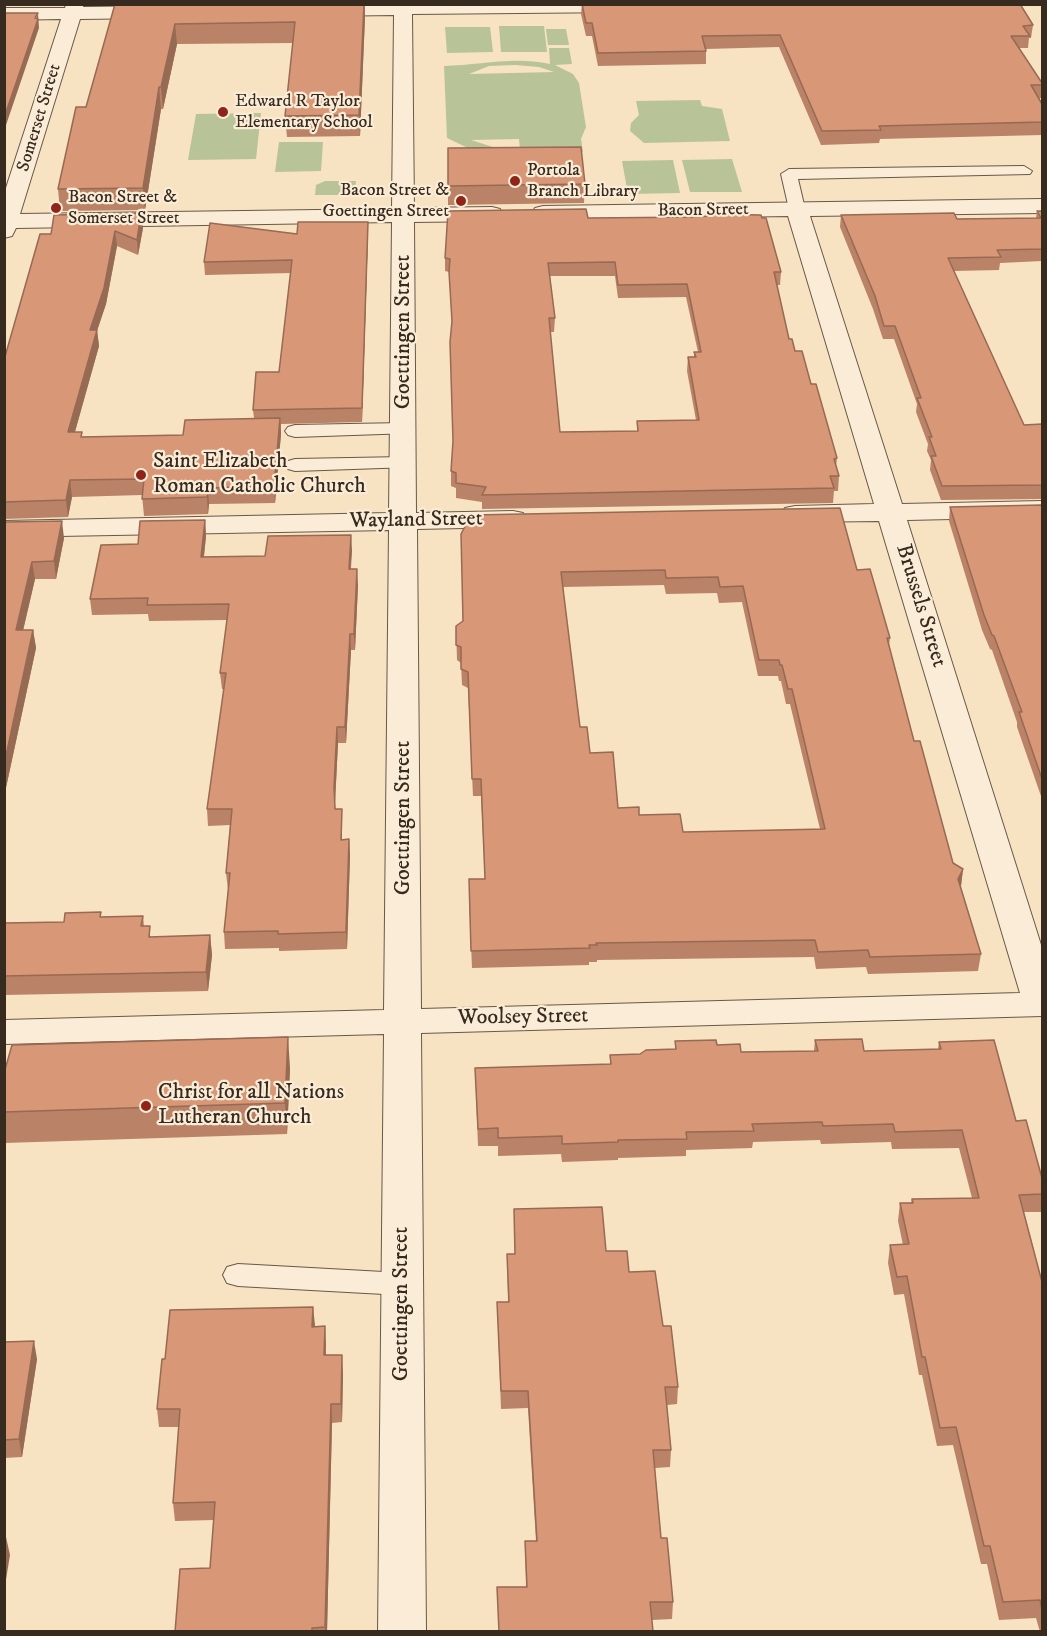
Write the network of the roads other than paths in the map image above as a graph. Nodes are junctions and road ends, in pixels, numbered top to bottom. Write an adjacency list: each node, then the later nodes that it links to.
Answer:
1 (650, 6): 2 (street)
2 (403, 7): 4 (street); 10 (street, Goettingen Street)
3 (74, 9): 5 (street); 6 (street); 11 (street, Somerset Street)
4 (297, 10)
5 (179, 12)
6 (4, 14)
7 (1024, 171): 9 (lane)
8 (1042, 206): 9 (street, Bacon Street)
9 (797, 209): 10 (street, Bacon Street); 17 (street, Brussels Street)
10 (404, 216): 11 (street, Bacon Street); 12 (street, Goettingen Street)
11 (6, 224)
12 (404, 429): 13 (lane); 14 (street, Goettingen Street)
13 (295, 431)
14 (404, 463): 15 (lane); 20 (street, Goettingen Street)
15 (295, 465)
16 (1042, 509): 17 (street)
17 (891, 513): 18 (street); 22 (street, Brussels Street)
18 (772, 515)
19 (534, 519): 20 (street, Wayland Street)
20 (404, 521): 21 (street, Wayland Street); 23 (street, Goettingen Street)
21 (4, 530)
22 (1042, 1004): 23 (street, Woolsey Street)
23 (404, 1021): 24 (street, Woolsey Street); 26 (street, Goettingen Street)
24 (4, 1032)
25 (238, 1275): 26 (lane)
26 (402, 1284): 27 (street, Goettingen Street)
27 (402, 1632)

